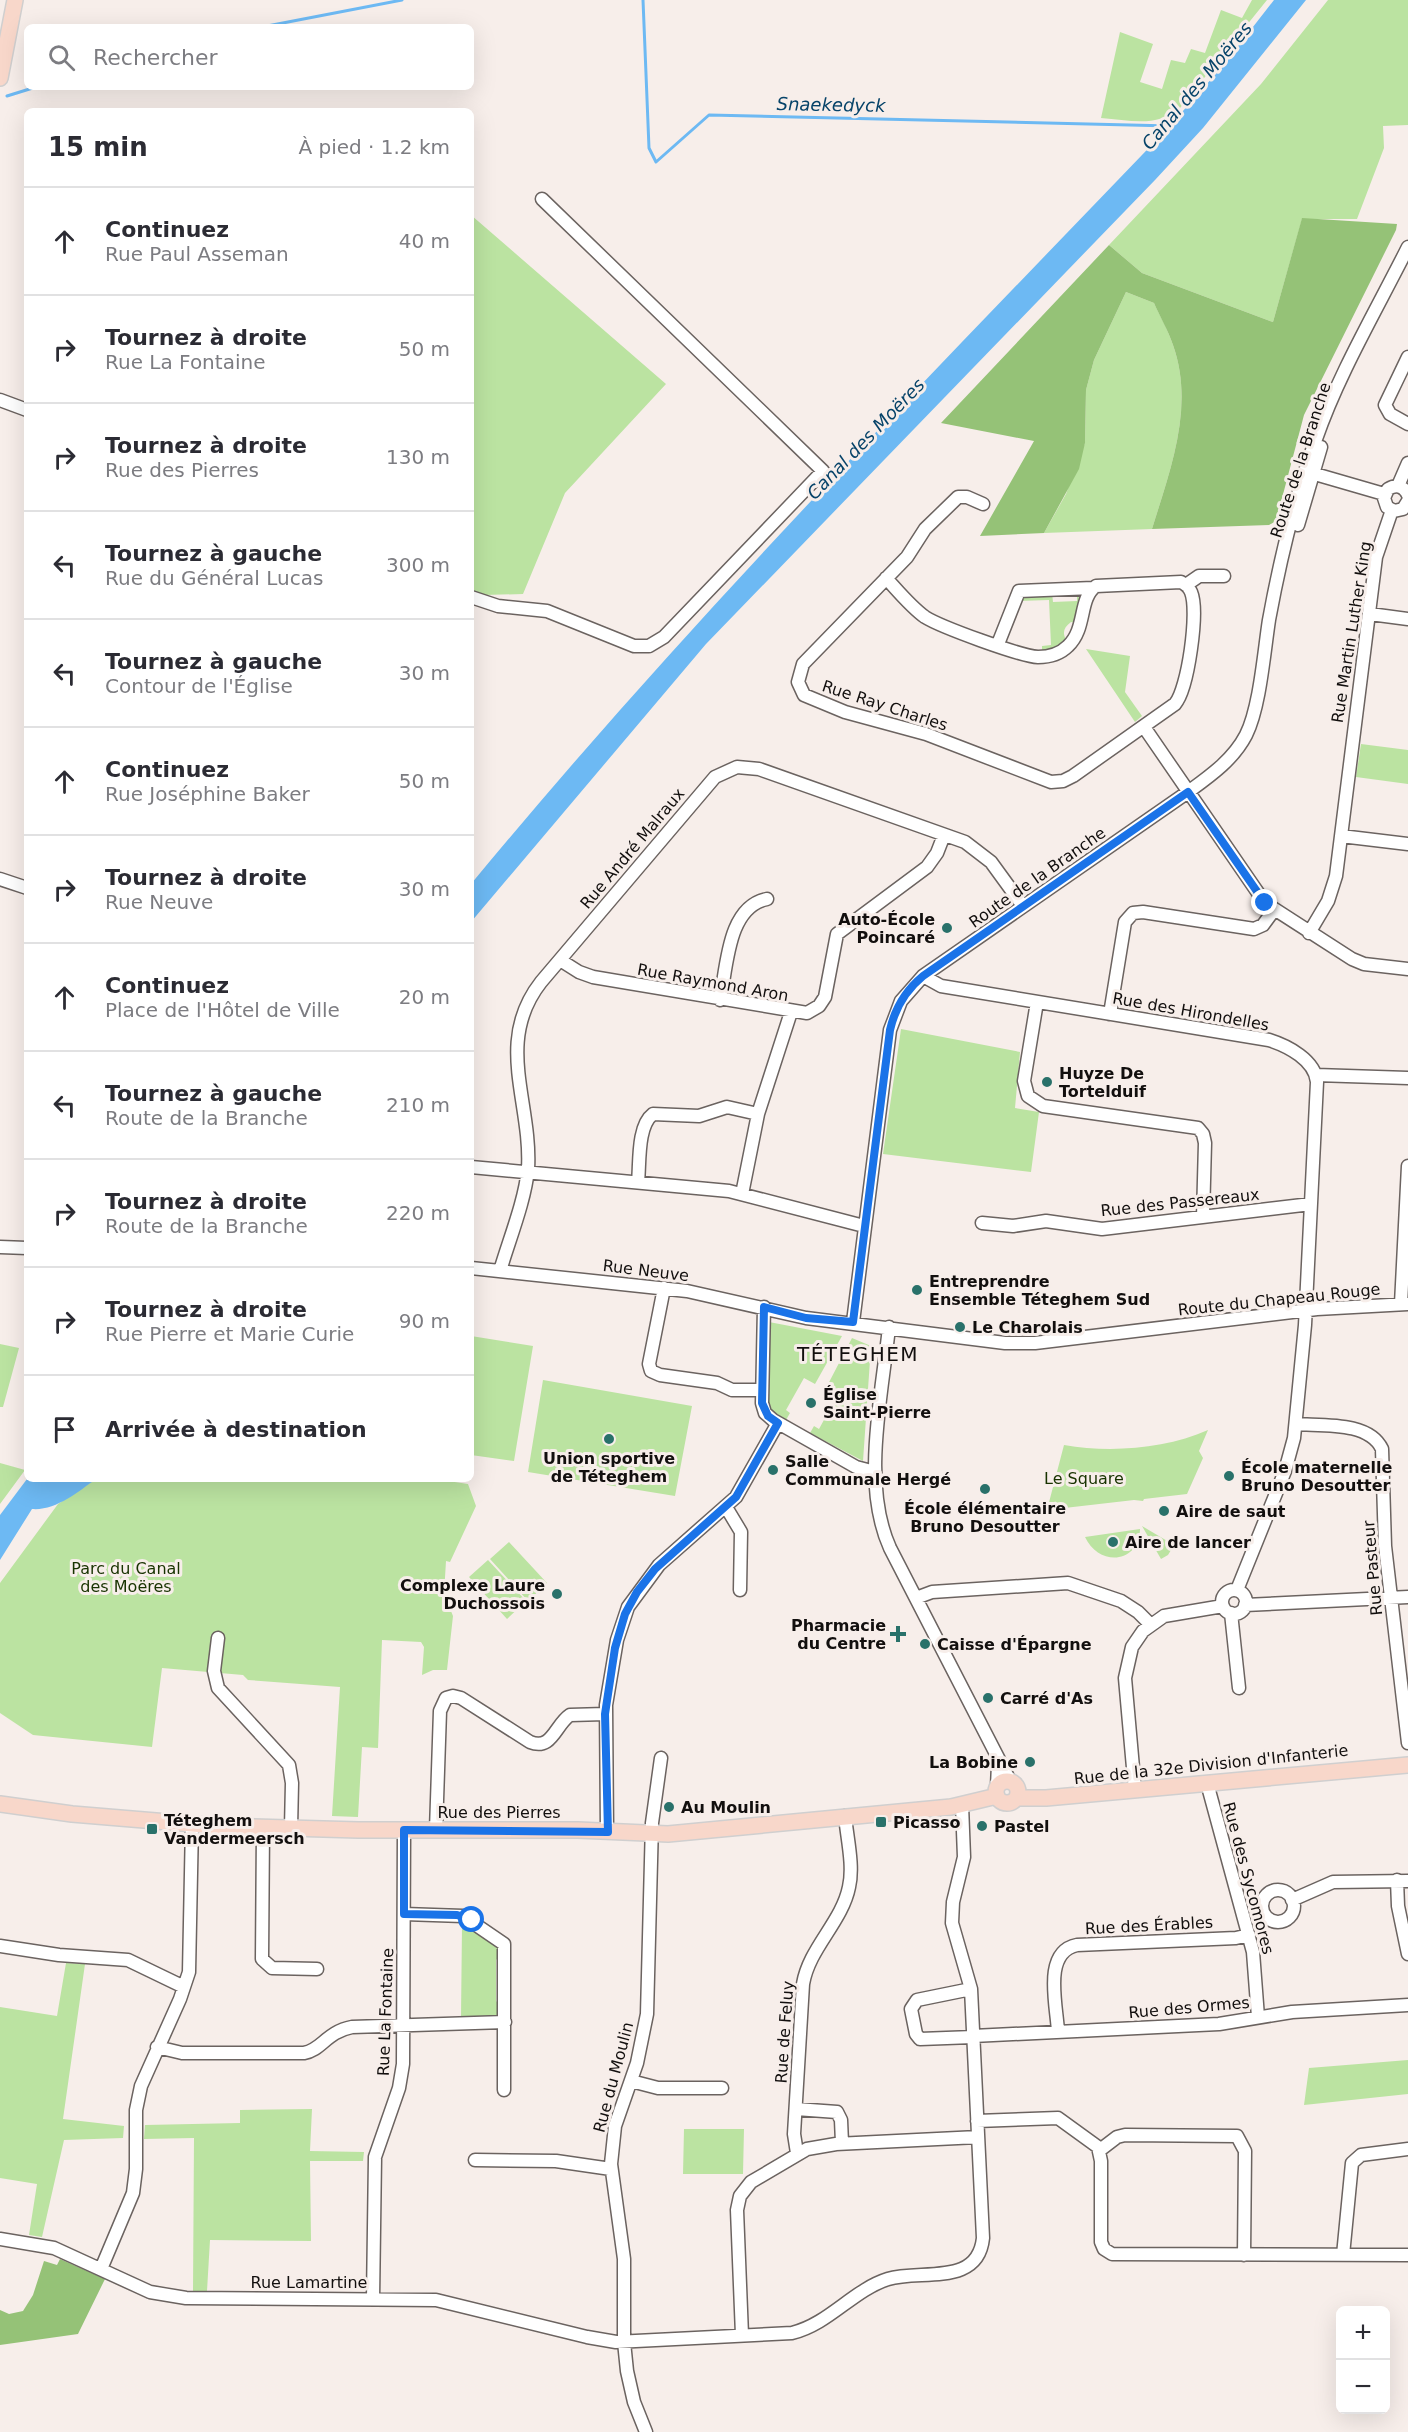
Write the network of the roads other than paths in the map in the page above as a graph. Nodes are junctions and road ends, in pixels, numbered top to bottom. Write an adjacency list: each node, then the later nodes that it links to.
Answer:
1 (15, 0): 2 (main road)
2 (0, 78)
3 (542, 199): 21 (street)
4 (1408, 247): 10 (street, Route de la Branche)
5 (1408, 357): 8 (street)
6 (0, 400): 7 (street)
7 (24, 409)
8 (1408, 424)
9 (1408, 463): 11 (street)
10 (1310, 472): 12 (street); 26 (street, Route de la Branche)
11 (1398, 486): 12 (street); 13 (street)
12 (1384, 494): 16 (street)
13 (1408, 495)
14 (1408, 502): 16 (street)
15 (983, 504): 18 (street, Rue Ray Charles)
16 (1392, 510): 22 (street, Rue Martin Luther King)
17 (1224, 576): 19 (street)
18 (886, 578): 24 (street); 25 (street, Rue Ray Charles)
19 (1186, 585): 20 (street); 25 (street, Rue Ray Charles)
20 (1093, 588): 24 (street); 24 (street)
21 (474, 598)
22 (1370, 614): 23 (street); 28 (street, Rue Martin Luther King)
23 (1408, 619)
24 (998, 644)
25 (1144, 728): 26 (street)
26 (1188, 792): 33 (street, Route de la Branche); 34 (street)
27 (944, 835): 33 (street, Rue André Malraux); 36 (street, Rue André Malraux); 41 (street, Rue Raymond Aron)
28 (1341, 837): 29 (street); 35 (street, Rue Martin Luther King)
29 (1408, 844)
30 (0, 879): 31 (street)
31 (24, 887)
32 (767, 899): 39 (street)
33 (1023, 906): 38 (street, Route de la Branche)
34 (1274, 910): 35 (street); 42 (street)
35 (1309, 933): 37 (street)
36 (560, 960): 39 (street, Rue Raymond Aron); 48 (street, Rue André Malraux)
37 (1408, 969)
38 (923, 976): 40 (street, Rue des Hirondelles); 55 (street, Route de la Branche)
39 (720, 1000): 41 (street, Rue Raymond Aron)
40 (1037, 1002): 42 (street, Rue des Hirondelles); 53 (street)
41 (792, 1012): 45 (street)
42 (1110, 1014): 43 (street, Rue des Hirondelles)
43 (1316, 1075): 44 (street); 52 (street)
44 (1408, 1078)
45 (758, 1114): 49 (street); 50 (street)
46 (1408, 1166): 51 (street)
47 (474, 1167): 48 (street)
48 (527, 1172): 49 (street); 59 (street, Rue André Malraux)
49 (638, 1182): 50 (street)
50 (742, 1194): 55 (street)
51 (1407, 1201): 61 (street)
52 (1311, 1203): 53 (street, Rue des Passereaux); 63 (street)
53 (1203, 1217): 54 (street, Rue des Passereaux)
54 (982, 1222)
55 (864, 1226): 64 (street, Route de la Branche)
56 (0, 1247): 57 (street)
57 (24, 1248)
58 (474, 1268): 59 (street, Rue Neuve)
59 (500, 1271): 60 (street, Rue Neuve)
60 (664, 1288): 62 (street, Rue Neuve); 66 (street)
61 (1404, 1304): 63 (street, Route du Chapeau Rouge)
62 (764, 1307): 64 (street, Rue Neuve); 66 (street)
63 (1305, 1311): 65 (street, Route du Chapeau Rouge); 68 (street)
64 (853, 1322): 65 (street, Rue Neuve)
65 (889, 1327): 69 (street)
66 (762, 1390): 67 (street)
67 (778, 1423): 69 (street); 70 (street)
68 (1296, 1424): 72 (street); 75 (street, Rue Pasteur)
69 (875, 1473): 74 (street)
70 (726, 1507): 71 (street); 81 (street)
71 (740, 1590)
72 (1237, 1590): 76 (street); 77 (street)
73 (1408, 1597): 75 (street)
74 (916, 1598): 78 (street); 86 (street)
75 (1391, 1598): 76 (street); 82 (street, Rue Pasteur)
76 (1245, 1605): 77 (street)
77 (1227, 1609): 78 (street); 80 (street)
78 (1150, 1624): 87 (street)
79 (218, 1638): 93 (street)
80 (1239, 1688)
81 (605, 1714): 95 (street); 96 (street)
82 (1408, 1743)
83 (661, 1758): 97 (street, Rue du Moulin)
84 (1408, 1765): 85 (main road, Rue de la 32e Division d'Infanterie)
85 (1207, 1783): 87 (main road, Rue de la 32e Division d'Infanterie); 101 (street, Rue des Sycomores)
86 (1001, 1788): 87 (main road, Rue de la 32e Division d'Infanterie); 89 (main road, Rue des Pierres)
87 (1135, 1790)
88 (0, 1804): 91 (main road, Rue des Pierres)
89 (962, 1805): 90 (main road, Rue des Pierres); 106 (street, Rue Lamartine)
90 (845, 1816): 97 (main road, Rue des Pierres); 117 (street, Rue de Feluy)
91 (192, 1824): 92 (main road, Rue des Pierres); 105 (street)
92 (263, 1827): 93 (main road, Rue des Pierres); 104 (street)
93 (291, 1828): 94 (main road, Rue des Pierres)
94 (404, 1830): 95 (main road, Rue des Pierres); 100 (street, Rue La Fontaine)
95 (436, 1830): 96 (main road, Rue des Pierres)
96 (608, 1832): 97 (main road, Rue des Pierres)
97 (651, 1834): 114 (street, Rue du Moulin)
98 (1402, 1880): 99 (street); 103 (street)
99 (1292, 1900)
100 (404, 1914): 109 (street); 110 (street, Rue La Fontaine)
101 (1249, 1935): 108 (street, Rue des Sycomores); 111 (street, Rue des Érables)
102 (0, 1946): 105 (street)
103 (1408, 1954)
104 (316, 1969)
105 (184, 1987): 113 (street)
106 (971, 1989): 112 (street, Rue Lamartine); 112 (street, Rue des Ormes)
107 (1408, 2005): 108 (street, Rue des Ormes)
108 (1258, 2018): 111 (street, Rue des Ormes)
109 (505, 2022): 110 (street); 116 (street)
110 (404, 2025): 113 (street); 131 (street, Rue La Fontaine)
111 (1058, 2032): 112 (street, Rue des Ormes)
112 (973, 2036): 118 (street, Rue Lamartine)
113 (157, 2047): 130 (street)
114 (631, 2080): 115 (street); 125 (street, Rue du Moulin)
115 (722, 2088)
116 (504, 2090)
117 (796, 2109): 120 (street); 123 (street, Rue de Feluy)
118 (977, 2121): 119 (street, Rue Lamartine); 122 (street)
119 (978, 2137): 120 (street); 132 (street, Rue Lamartine)
120 (842, 2143): 123 (street)
121 (1408, 2149): 129 (street)
122 (1100, 2150): 128 (street); 128 (street)
123 (797, 2153): 132 (street)
124 (475, 2160): 125 (street)
125 (611, 2169): 133 (street, Rue du Moulin)
126 (0, 2239): 130 (street, Rue Lamartine)
127 (1408, 2254): 129 (street)
128 (1244, 2255): 129 (street)
129 (1343, 2255)
130 (101, 2269): 131 (street, Rue Lamartine)
131 (373, 2299): 133 (street, Rue Lamartine)
132 (742, 2336): 133 (street, Rue Lamartine)
133 (624, 2342): 134 (street, Rue du Moulin)
134 (646, 2432)

